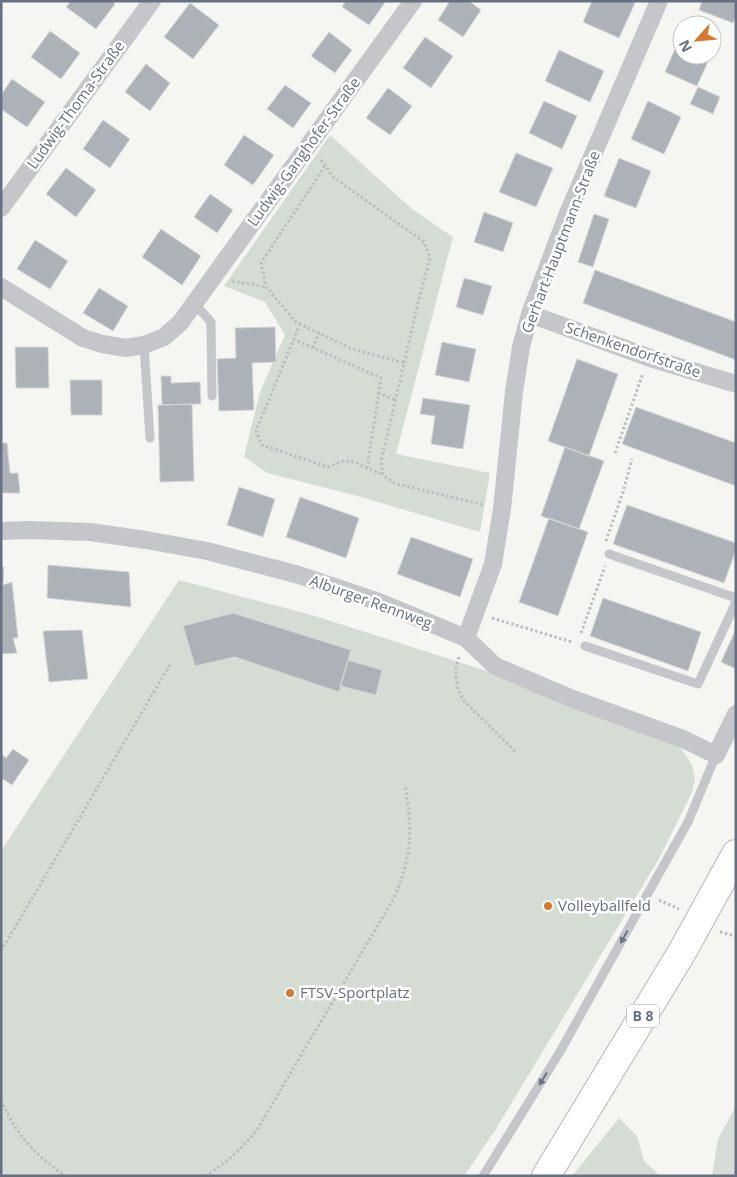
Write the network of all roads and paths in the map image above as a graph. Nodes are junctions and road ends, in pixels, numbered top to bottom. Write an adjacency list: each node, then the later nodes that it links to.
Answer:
1 (152, 1): 6 (street, Ludwig-Thoma-Straße)
2 (413, 1): 4 (street, Ludwig-Ganghofer-Straße)
3 (659, 1): 11 (street, Gerhart-Hauptmann-Straße)
4 (312, 140): 5 (path); 7 (street, Ludwig-Ganghofer-Straße)
5 (325, 166): 9 (path); 18 (path)
6 (1, 208)
7 (213, 278): 9 (path); 10 (street, Ludwig-Ganghofer-Straße)
8 (1, 287): 15 (street, Ludwig-Ganghofer-Straße)
9 (266, 287): 12 (path)
10 (194, 303): 15 (street, Ludwig-Ganghofer-Straße); 21 (lane)
11 (530, 314): 17 (street, Schenkendorfstraße); 27 (street, Gerhart-Hauptmann-Straße)
12 (300, 324): 13 (path); 14 (path)
13 (320, 333): 16 (path); 18 (path)
14 (293, 339): 16 (path); 25 (path)
15 (144, 345): 23 (lane)
16 (313, 348): 20 (path)
17 (648, 357): 19 (street, Schenkendorfstraße); 24 (path)
18 (404, 363): 22 (path)
19 (736, 384)
20 (378, 393): 22 (path); 25 (path)
21 (212, 396)
22 (396, 400): 26 (path)
23 (150, 438)
24 (615, 453)
25 (367, 468): 26 (path)
26 (383, 475): 27 (path)
27 (502, 510): 32 (street, Gerhart-Hauptmann-Straße)
28 (1, 531): 33 (street, Alburger Rennweg)
29 (609, 554): 30 (lane)
30 (736, 598)
31 (736, 602): 34 (lane)
32 (475, 612): 33 (street, Gerhart-Hauptmann-Straße); 34 (path)
33 (466, 638): 37 (path); 38 (street, Alburger Rennweg)
34 (585, 646)
35 (170, 664): 45 (path)
36 (736, 714): 38 (street)
37 (517, 753)
38 (716, 755): 41 (lane)
39 (405, 786): 48 (path)
40 (736, 854): 50 (main road, B 8)
41 (648, 895): 42 (path); 49 (lane, one-way to 49)
42 (680, 910)
43 (720, 932): 44 (path)
44 (736, 936)
45 (1, 951)
46 (1, 1100): 47 (path)
47 (66, 1176)
48 (205, 1176)
49 (483, 1176)
50 (546, 1176)

